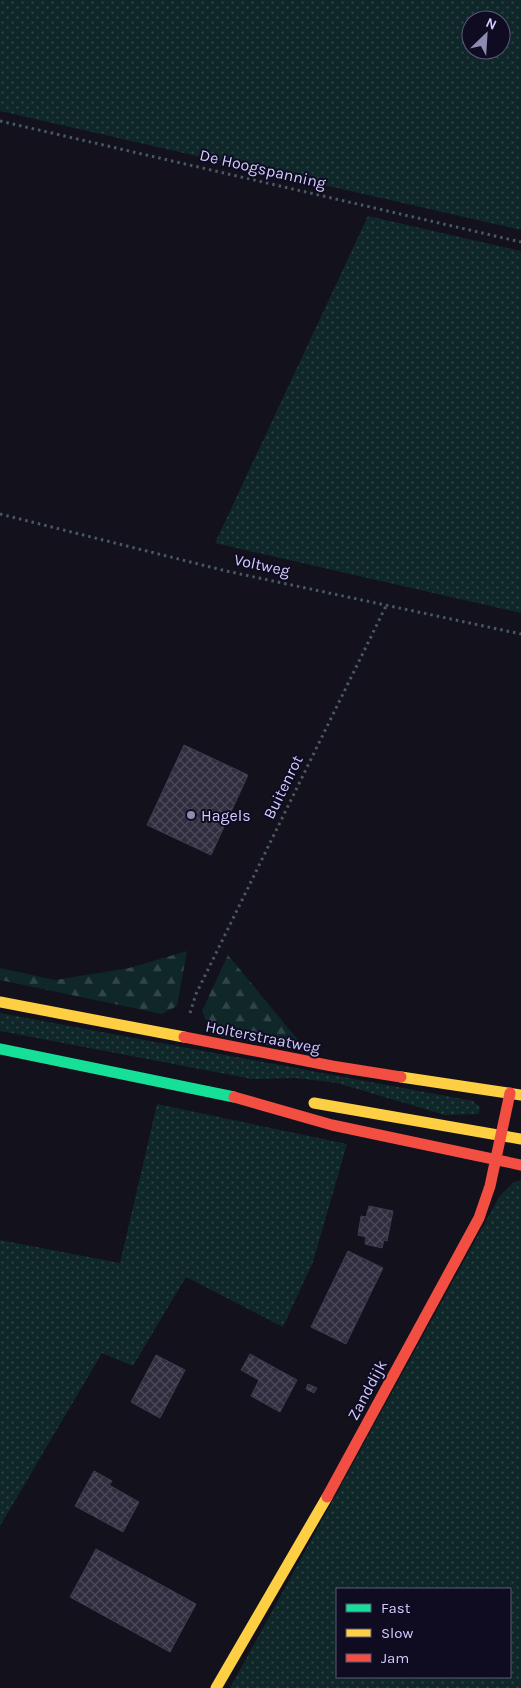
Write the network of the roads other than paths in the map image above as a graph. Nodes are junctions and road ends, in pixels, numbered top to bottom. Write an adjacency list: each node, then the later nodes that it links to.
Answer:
1 (0, 1002): 3 (street, Holterstraatweg)
2 (0, 1050): 4 (street)
3 (515, 1094): 5 (street, Zanddijk)
4 (248, 1100): 5 (street); 7 (street)
5 (500, 1134): 6 (street); 7 (street, Zanddijk)
6 (521, 1139)
7 (496, 1160): 8 (street); 9 (street, Zanddijk)
8 (521, 1165)
9 (216, 1688)

